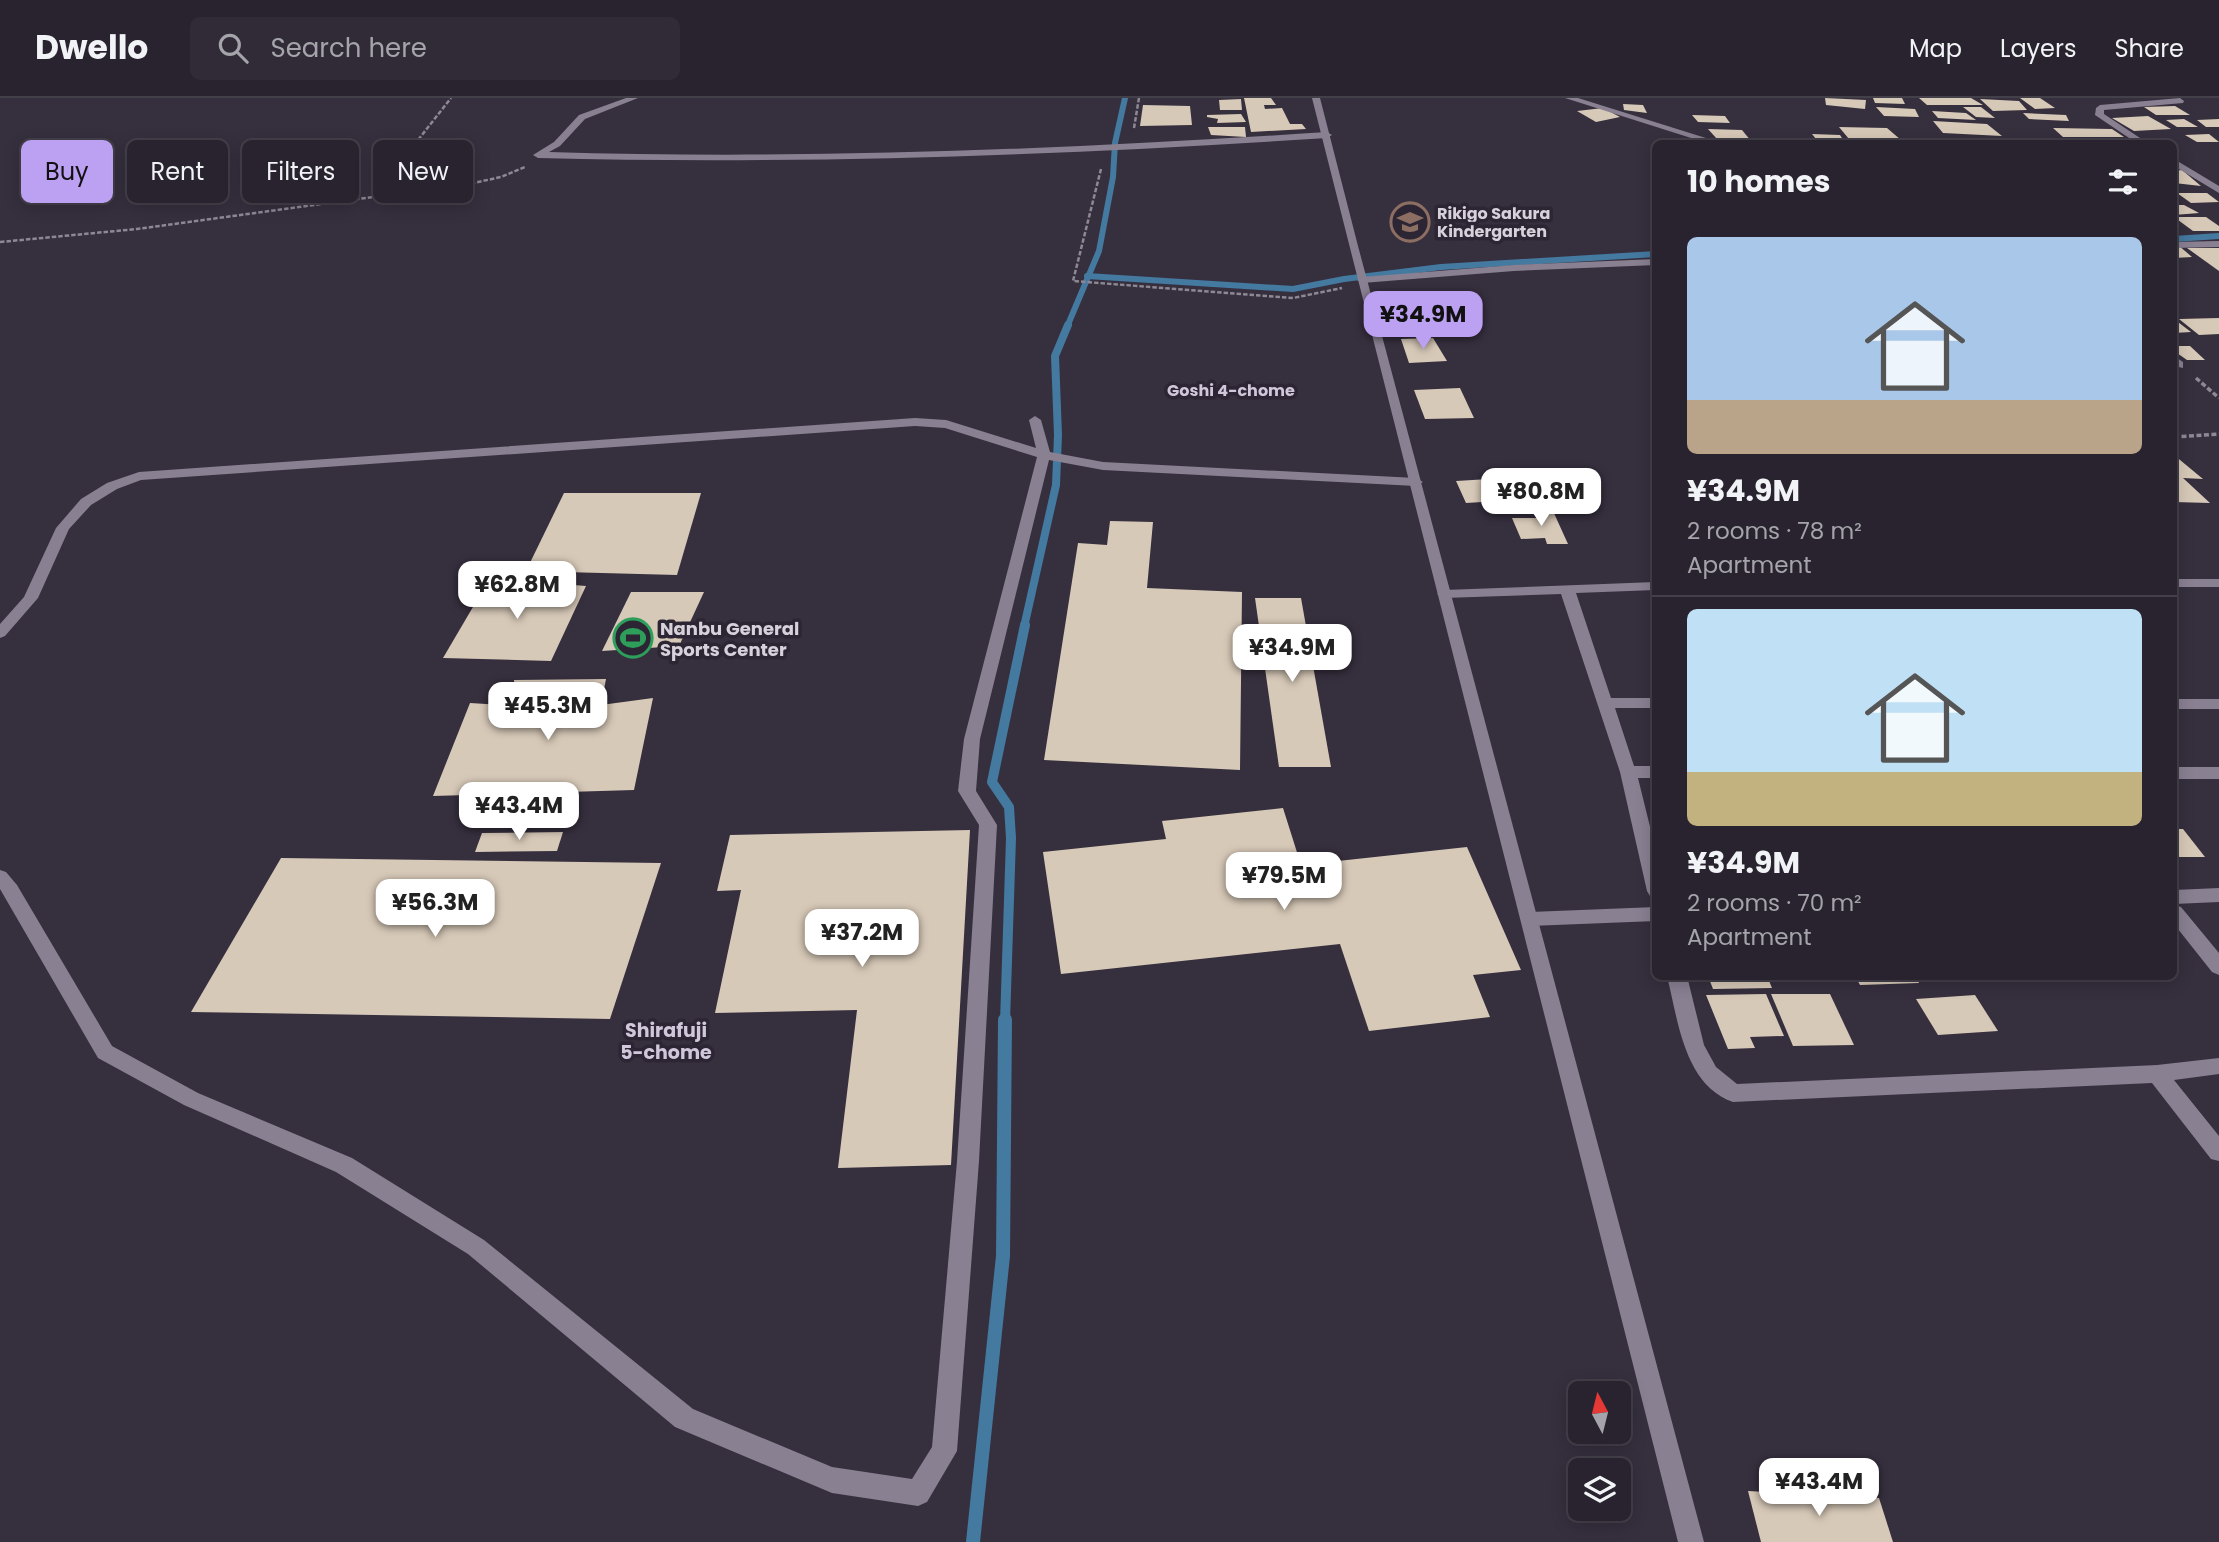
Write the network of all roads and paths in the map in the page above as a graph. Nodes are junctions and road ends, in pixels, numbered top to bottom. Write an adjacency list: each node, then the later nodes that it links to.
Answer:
1 (451, 98): 7 (path)
2 (634, 98): 11 (street)
3 (1316, 98): 6 (street)
4 (1569, 98): 8 (street)
5 (2180, 101): 9 (street)
6 (1328, 135): 10 (street); 20 (street)
7 (418, 140)
8 (1708, 140)
9 (2139, 140)
10 (1106, 149): 11 (street); 20 (path)
11 (538, 155): 13 (path)
12 (2177, 164): 14 (street)
13 (473, 181)
14 (2219, 190)
15 (373, 197): 16 (path)
16 (0, 242)
17 (2219, 244): 18 (street)
18 (2177, 245)
19 (1652, 262): 20 (street)
20 (1362, 280): 27 (street)
21 (2177, 363): 22 (path)
22 (2219, 398)
23 (1035, 420): 26 (street)
24 (2219, 434): 25 (path)
25 (2177, 437)
26 (1044, 455): 27 (street); 33 (street); 43 (street)
27 (1416, 482): 32 (street)
28 (2177, 583): 29 (street)
29 (2219, 583)
30 (1652, 586): 31 (street)
31 (1567, 589): 32 (street); 34 (street)
32 (1444, 594): 48 (street)
33 (0, 633)
34 (1605, 703): 35 (street); 38 (street)
35 (1652, 703)
36 (2177, 704): 37 (street)
37 (2219, 704)
38 (1628, 772): 39 (street); 42 (street)
39 (1652, 772)
40 (2177, 773): 41 (street)
41 (2219, 773)
42 (1652, 874)
43 (0, 877)
44 (2219, 895): 45 (street)
45 (2177, 897)
46 (1652, 914): 48 (street)
47 (2177, 916): 49 (street)
48 (1530, 919): 54 (street)
49 (2219, 967)
50 (1677, 980): 52 (street)
51 (2219, 1066): 52 (street)
52 (2157, 1074): 53 (street)
53 (2219, 1152)
54 (1691, 1542)

